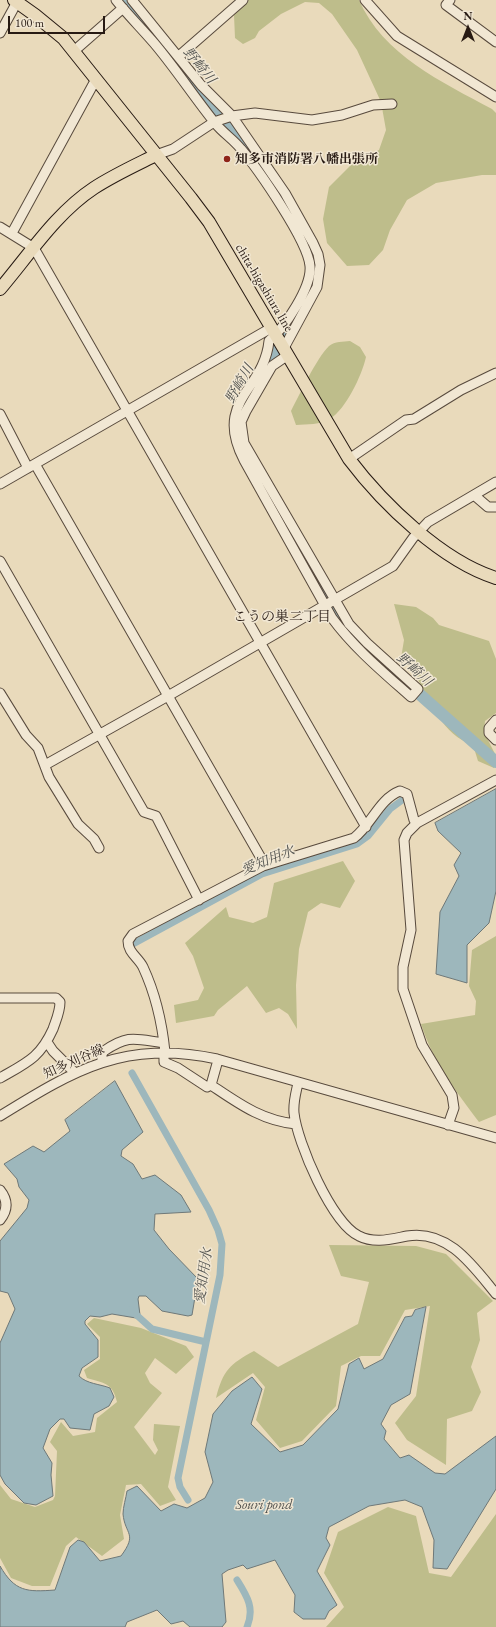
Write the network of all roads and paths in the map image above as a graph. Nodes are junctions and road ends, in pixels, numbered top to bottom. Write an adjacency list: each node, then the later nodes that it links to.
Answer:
1 (116, 0): 7 (street)
2 (132, 0): 11 (street)
3 (243, 0): 11 (street)
4 (366, 0): 13 (street)
5 (450, 0): 9 (street)
6 (15, 1): 8 (street); 10 (main road, chita-higashiura line)
7 (123, 8): 10 (street); 15 (street)
8 (0, 33)
9 (496, 42)
10 (74, 51): 12 (main road, chita-higashiura line)
11 (178, 56): 15 (street)
12 (95, 81): 16 (main road, chita-higashiura line); 18 (street)
13 (496, 97)
14 (392, 104): 15 (street)
15 (223, 120): 16 (street); 21 (street); 21 (street)
16 (156, 155): 19 (main road); 21 (main road, chita-higashiura line)
17 (0, 227): 18 (street)
18 (12, 233): 19 (street)
19 (34, 248): 20 (main road); 23 (street)
20 (0, 289)
21 (280, 342): 23 (street); 25 (main road, chita-higashiura line); 34 (street); 34 (street)
22 (496, 373): 25 (street)
23 (127, 411): 26 (street); 35 (street)
24 (0, 414): 26 (street)
25 (349, 459): 31 (main road, chita-higashiura line)
26 (31, 466): 28 (street); 37 (street)
27 (496, 482): 29 (street)
28 (0, 484)
29 (474, 495): 30 (street); 31 (street)
30 (496, 507)
31 (419, 532): 33 (main road, chita-higashiura line); 34 (street)
32 (0, 562): 39 (street)
33 (496, 578)
34 (329, 603): 34 (street); 35 (street)
35 (260, 643): 37 (street); 44 (street)
36 (0, 693): 41 (street)
37 (168, 696): 39 (street); 46 (street)
38 (496, 720): 40 (street)
39 (99, 735): 41 (street); 47 (street)
40 (496, 740)
41 (45, 765): 45 (street)
42 (496, 780): 59 (street)
43 (414, 820): 44 (street)
44 (366, 827): 46 (street)
45 (99, 848)
46 (264, 866): 47 (street)
47 (199, 900): 50 (street)
48 (0, 998): 49 (street)
49 (47, 1042): 53 (street); 54 (street)
50 (164, 1051): 51 (street); 52 (street, 知多刈谷線); 52 (street); 56 (street)
51 (218, 1060): 55 (street); 56 (street)
52 (102, 1062): 53 (street, 知多刈谷線)
53 (75, 1073): 57 (street, 知多刈谷線)
54 (0, 1078)
55 (298, 1083): 58 (street); 59 (street)
56 (211, 1085): 58 (street)
57 (0, 1116)
58 (296, 1124): 63 (street)
59 (448, 1125): 60 (street)
60 (496, 1138)
61 (0, 1190): 62 (street)
62 (0, 1220)
63 (496, 1294)

